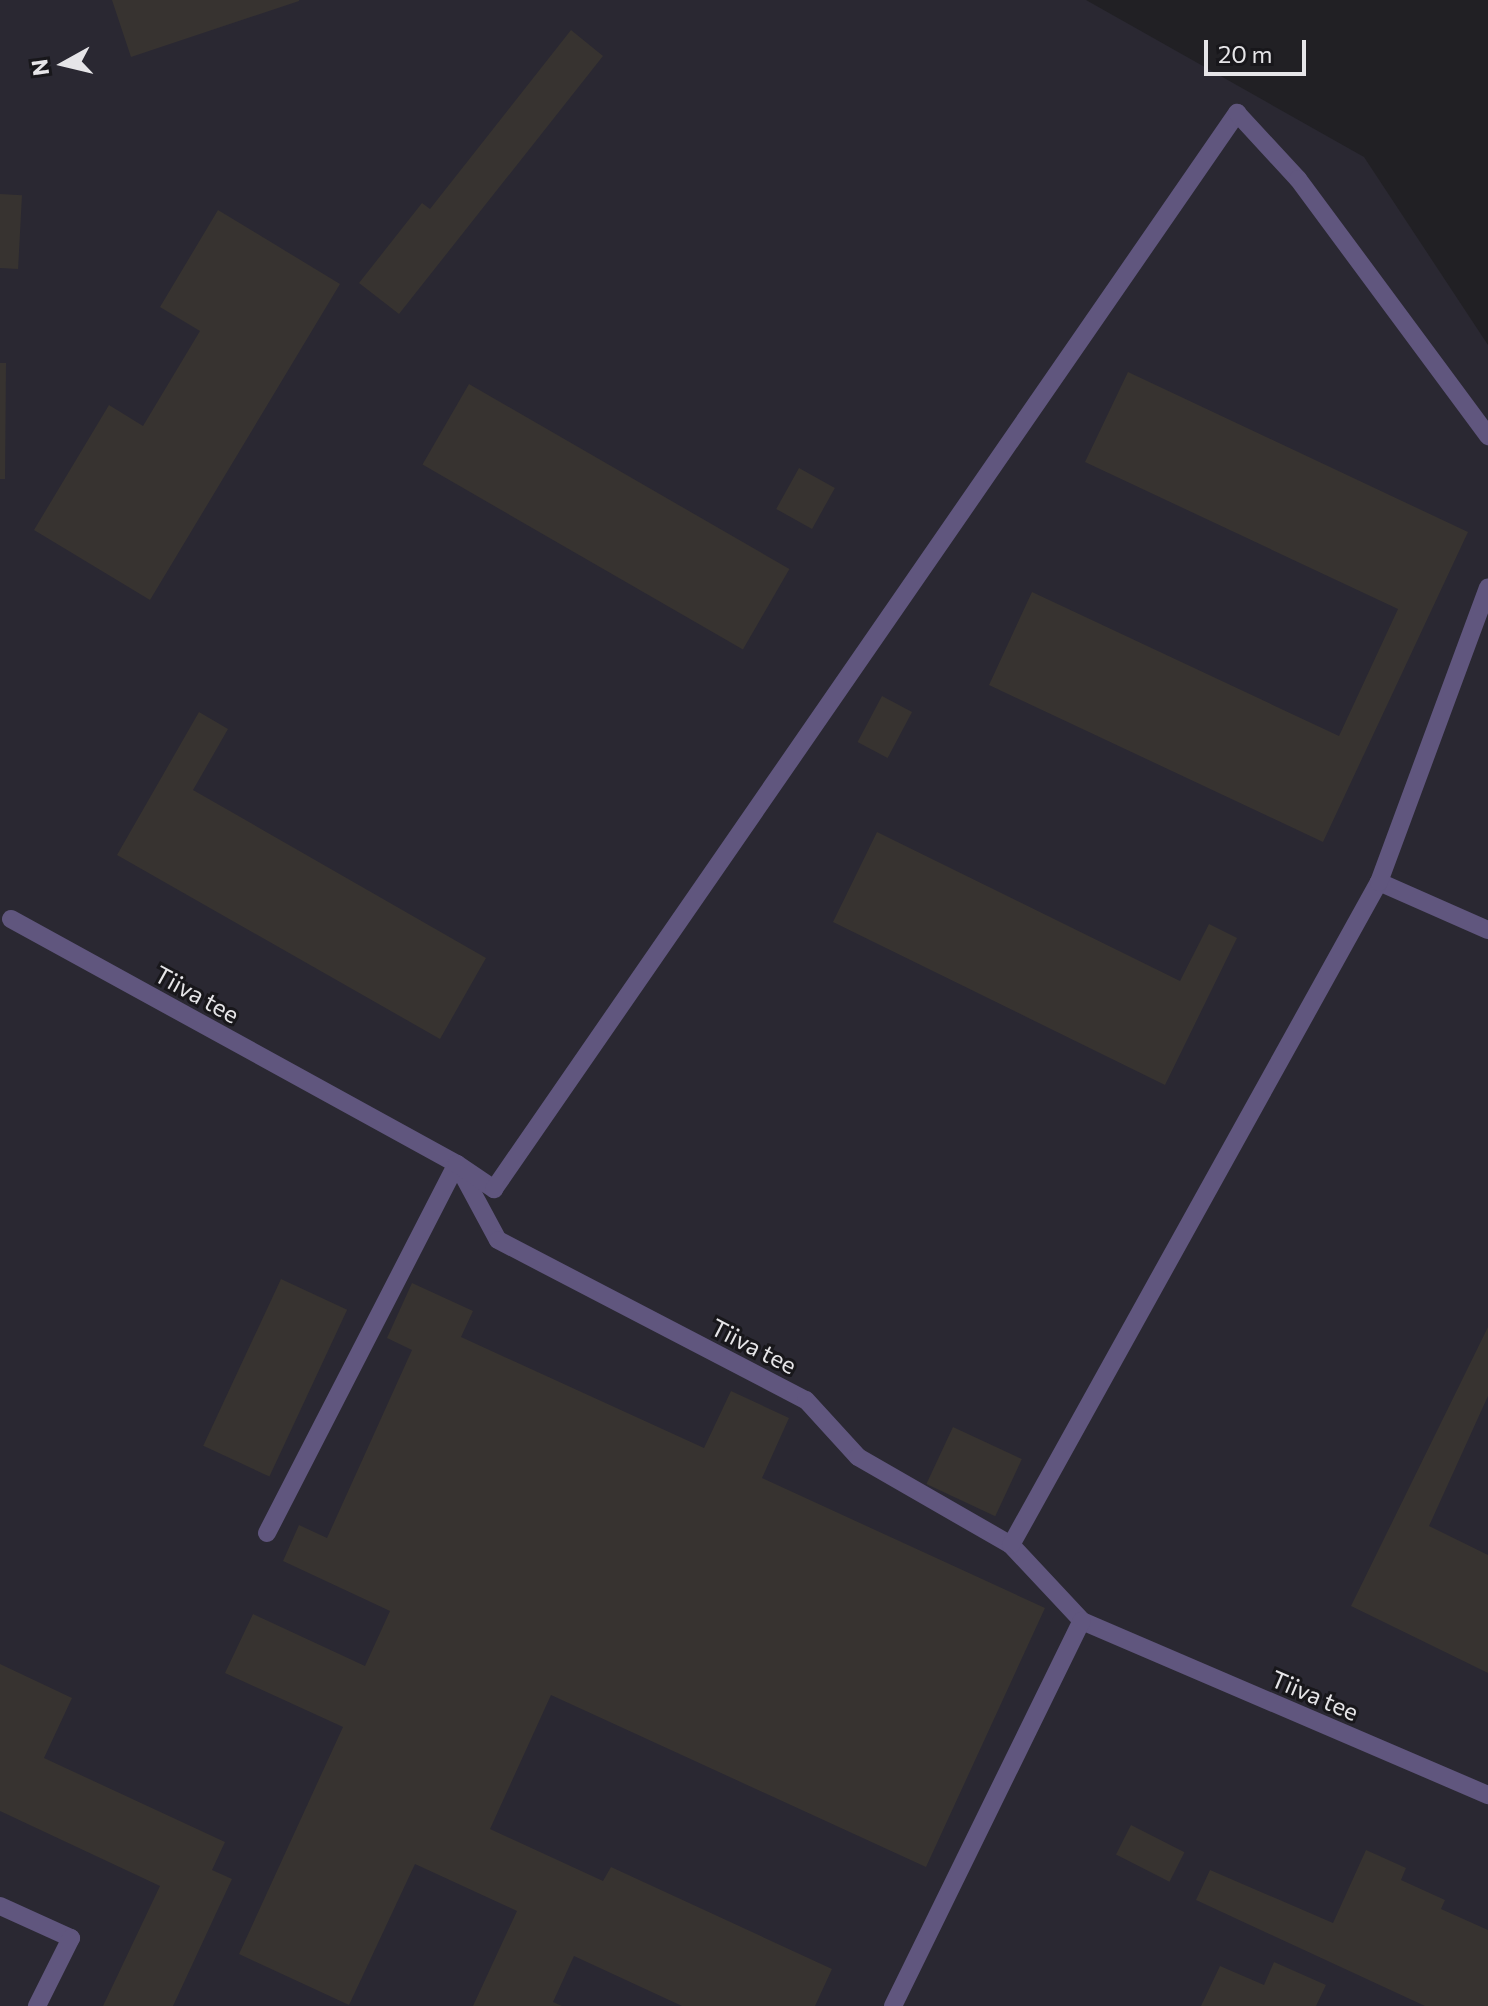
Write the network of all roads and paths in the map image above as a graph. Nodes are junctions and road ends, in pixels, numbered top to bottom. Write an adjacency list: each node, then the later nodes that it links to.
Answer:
1 (1488, 436): 6 (lane)
2 (1488, 588): 3 (lane)
3 (1379, 882): 5 (lane); 8 (lane)
4 (11, 919): 6 (lane, Tiiva tee)
5 (1488, 930)
6 (457, 1164): 7 (lane); 8 (lane, Tiiva tee)
7 (267, 1533)
8 (1011, 1545): 9 (lane, Tiiva tee)
9 (1082, 1621): 10 (lane, Tiiva tee); 13 (lane)
10 (1488, 1795)
11 (0, 1906): 12 (lane)
12 (37, 2006)
13 (893, 2006)

